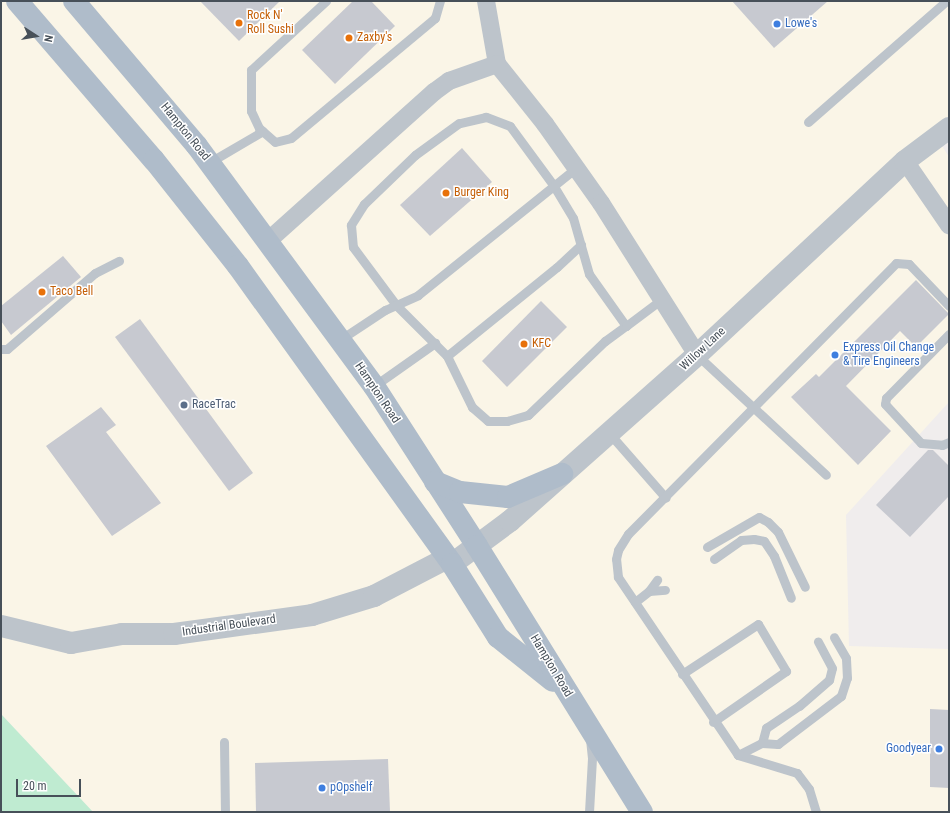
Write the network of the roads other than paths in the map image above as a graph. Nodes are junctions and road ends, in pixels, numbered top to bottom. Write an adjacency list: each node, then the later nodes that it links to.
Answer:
1 (17, 1): 40 (main road)
2 (74, 1): 12 (main road, Hampton Road)
3 (326, 1): 10 (lane)
4 (440, 1): 10 (lane)
5 (486, 1): 7 (street)
6 (946, 1): 8 (lane)
7 (497, 64): 13 (street); 16 (street)
8 (808, 122)
9 (949, 128): 11 (street, Willow Lane)
10 (263, 131): 12 (lane)
11 (905, 161): 15 (street); 27 (street, Willow Lane)
12 (210, 162): 16 (main road, Hampton Road)
13 (576, 168): 14 (lane); 19 (street)
14 (554, 186): 17 (lane); 20 (lane); 20 (lane)
15 (949, 225)
16 (269, 240): 24 (main road, Hampton Road)
17 (580, 245): 22 (lane); 28 (lane)
18 (119, 261): 26 (lane)
19 (662, 299): 22 (lane); 27 (street)
20 (396, 305): 24 (lane); 25 (lane)
21 (949, 306): 30 (lane)
22 (626, 326): 28 (lane)
23 (949, 334): 32 (lane)
24 (341, 339): 29 (main road, Hampton Road)
25 (435, 343): 28 (lane); 29 (lane)
26 (1, 349)
27 (697, 355): 30 (lane); 31 (street, Willow Lane)
28 (447, 356)
29 (374, 386): 35 (main road, Hampton Road)
30 (754, 408): 34 (lane); 36 (lane)
31 (608, 433): 33 (street, Willow Lane); 36 (lane)
32 (949, 442)
33 (562, 474): 35 (main road); 37 (street, Willow Lane)
34 (826, 475)
35 (435, 482): 37 (main road, Hampton Road)
36 (666, 498): 46 (lane)
37 (477, 546): 40 (street, Willow Lane); 51 (main road, Hampton Road)
38 (707, 547): 42 (lane)
39 (714, 559): 45 (lane)
40 (450, 561): 47 (street, Industrial Boulevard); 51 (main road)
41 (657, 580): 44 (lane)
42 (805, 587)
43 (665, 590): 44 (lane)
44 (649, 591): 46 (lane)
45 (791, 598)
46 (635, 602): 50 (lane)
47 (1, 626)
48 (834, 637): 55 (lane)
49 (818, 642): 55 (lane)
50 (682, 674): 52 (lane); 52 (lane)
51 (565, 691): 53 (main road, Hampton Road)
52 (713, 722): 56 (lane)
53 (586, 723): 58 (lane); 59 (main road, Hampton Road)
54 (224, 742): 57 (lane)
55 (762, 744): 56 (lane)
56 (738, 755): 60 (lane)
57 (224, 812)
58 (589, 812)
59 (642, 812)
60 (816, 812)

